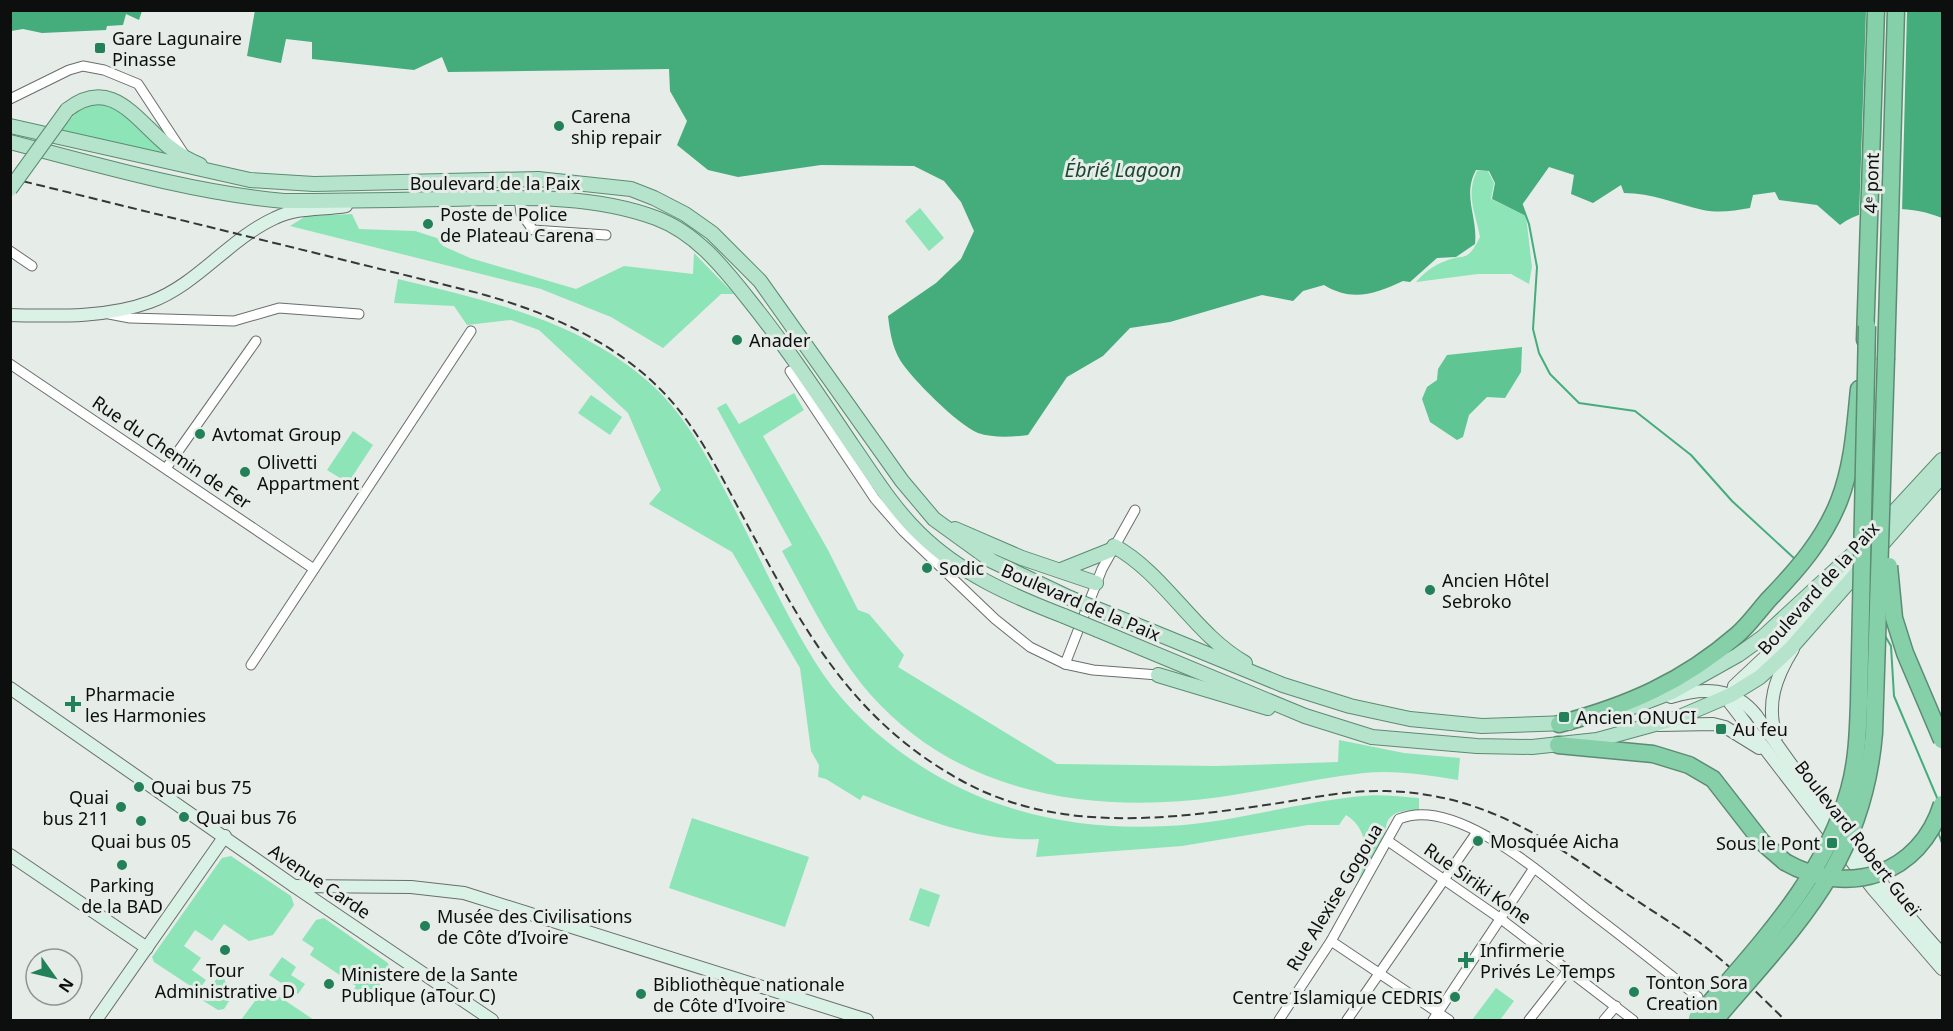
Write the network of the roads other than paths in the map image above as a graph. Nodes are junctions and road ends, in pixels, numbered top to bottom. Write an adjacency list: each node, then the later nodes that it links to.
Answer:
1 (1876, 10): 18 (highway, 4ᵉ pont)
2 (1896, 10): 21 (highway, 4ᵉ pont)
3 (10, 99): 6 (street)
4 (10, 126): 7 (main road, Boulevard de la Paix)
5 (10, 142): 10 (main road, Boulevard de la Paix)
6 (187, 159): 7 (main road); 8 (main road, bridge)
7 (220, 176): 28 (main road, Boulevard de la Paix)
8 (10, 189)
9 (519, 198): 10 (main road, Boulevard de la Paix); 11 (street); 14 (main road, Boulevard de la Paix)
10 (364, 201): 15 (main road)
11 (606, 236)
12 (10, 251): 13 (street)
13 (32, 266)
14 (750, 300): 23 (main road); 42 (main road, Boulevard de la Paix, bridge)
15 (107, 313): 16 (street); 17 (main road)
16 (359, 314)
17 (10, 315)
18 (1867, 326): 43 (highway, bridge); 67 (highway, bridge)
19 (471, 331): 31 (street)
20 (256, 341): 25 (street)
21 (1886, 358): 45 (highway, bridge); 77 (highway, bridge)
22 (10, 364): 25 (street, Rue du Chemin de Fer)
23 (790, 371): 35 (street)
24 (1942, 460): 29 (main road, Boulevard de la Paix)
25 (167, 467): 31 (street, Rue du Chemin de Fer)
26 (1942, 476): 34 (main road, Boulevard de la Paix)
27 (1135, 510): 30 (street)
28 (934, 519): 32 (main road); 38 (main road, Boulevard de la Paix, bridge)
29 (1870, 538): 40 (main road, Boulevard de la Paix); 41 (main road, Boulevard de la Paix)
30 (1112, 548): 32 (main road); 33 (street); 38 (main road)
31 (314, 569): 36 (street)
32 (1060, 570): 33 (main road)
33 (1096, 583): 35 (street)
34 (1801, 637): 40 (main road, Boulevard de la Paix); 47 (main road, Boulevard Robert Gueï)
35 (1065, 664): 37 (street)
36 (251, 665)
37 (1158, 675): 42 (main road)
38 (1284, 685): 43 (main road, Boulevard de la Paix)
39 (10, 688): 50 (main road, Avenue Carde)
40 (1731, 695): 41 (main road, Boulevard de la Paix); 44 (main road, Boulevard de la Paix); 47 (main road, Boulevard Robert Gueï)
41 (1640, 706): 43 (main road, Boulevard de la Paix)
42 (1305, 716): 46 (main road, Boulevard de la Paix)
43 (1559, 724)
44 (1659, 725): 46 (main road, Boulevard de la Paix); 47 (main road, Boulevard Robert Gueï)
45 (1942, 740)
46 (1558, 745): 48 (highway, bridge)
47 (1774, 751): 59 (main road, Boulevard Robert Gueï); 61 (main road, Boulevard Robert Gueï)
48 (1942, 804)
49 (1477, 832): 51 (street, Rue Alexise Gogoua); 53 (street, Rue Alexise Gogoua); 54 (street)
50 (225, 836): 55 (main road, Avenue Carde); 58 (main road)
51 (1388, 841): 54 (street, Rue Siriki Kone); 57 (street, Rue Alexise Gogoua)
52 (10, 855): 58 (main road)
53 (1534, 868): 56 (street); 63 (street, Rue Alexise Gogoua)
54 (1444, 878): 56 (street, Rue Siriki Kone); 62 (street)
55 (294, 886): 69 (main road, Avenue Carde); 70 (main road)
56 (1501, 919): 60 (street, Rue Siriki Kone); 65 (street)
57 (1331, 941): 62 (street); 71 (street, Rue Alexise Gogoua)
58 (147, 948): 68 (main road)
59 (1942, 954)
60 (1569, 969): 64 (street, Rue Siriki Kone); 66 (street)
61 (1942, 969)
62 (1380, 972): 65 (street); 72 (street)
63 (1698, 997)
64 (1616, 1006): 75 (street); 76 (street, Rue Siriki Kone)
65 (1435, 1016): 73 (street)
66 (1532, 1017): 74 (street)
67 (1696, 1019)
68 (96, 1020)
69 (492, 1020)
70 (867, 1020)
71 (1279, 1020)
72 (1347, 1020)
73 (1449, 1020)
74 (1543, 1020)
75 (1604, 1020)
76 (1633, 1020)
77 (1715, 1020)

